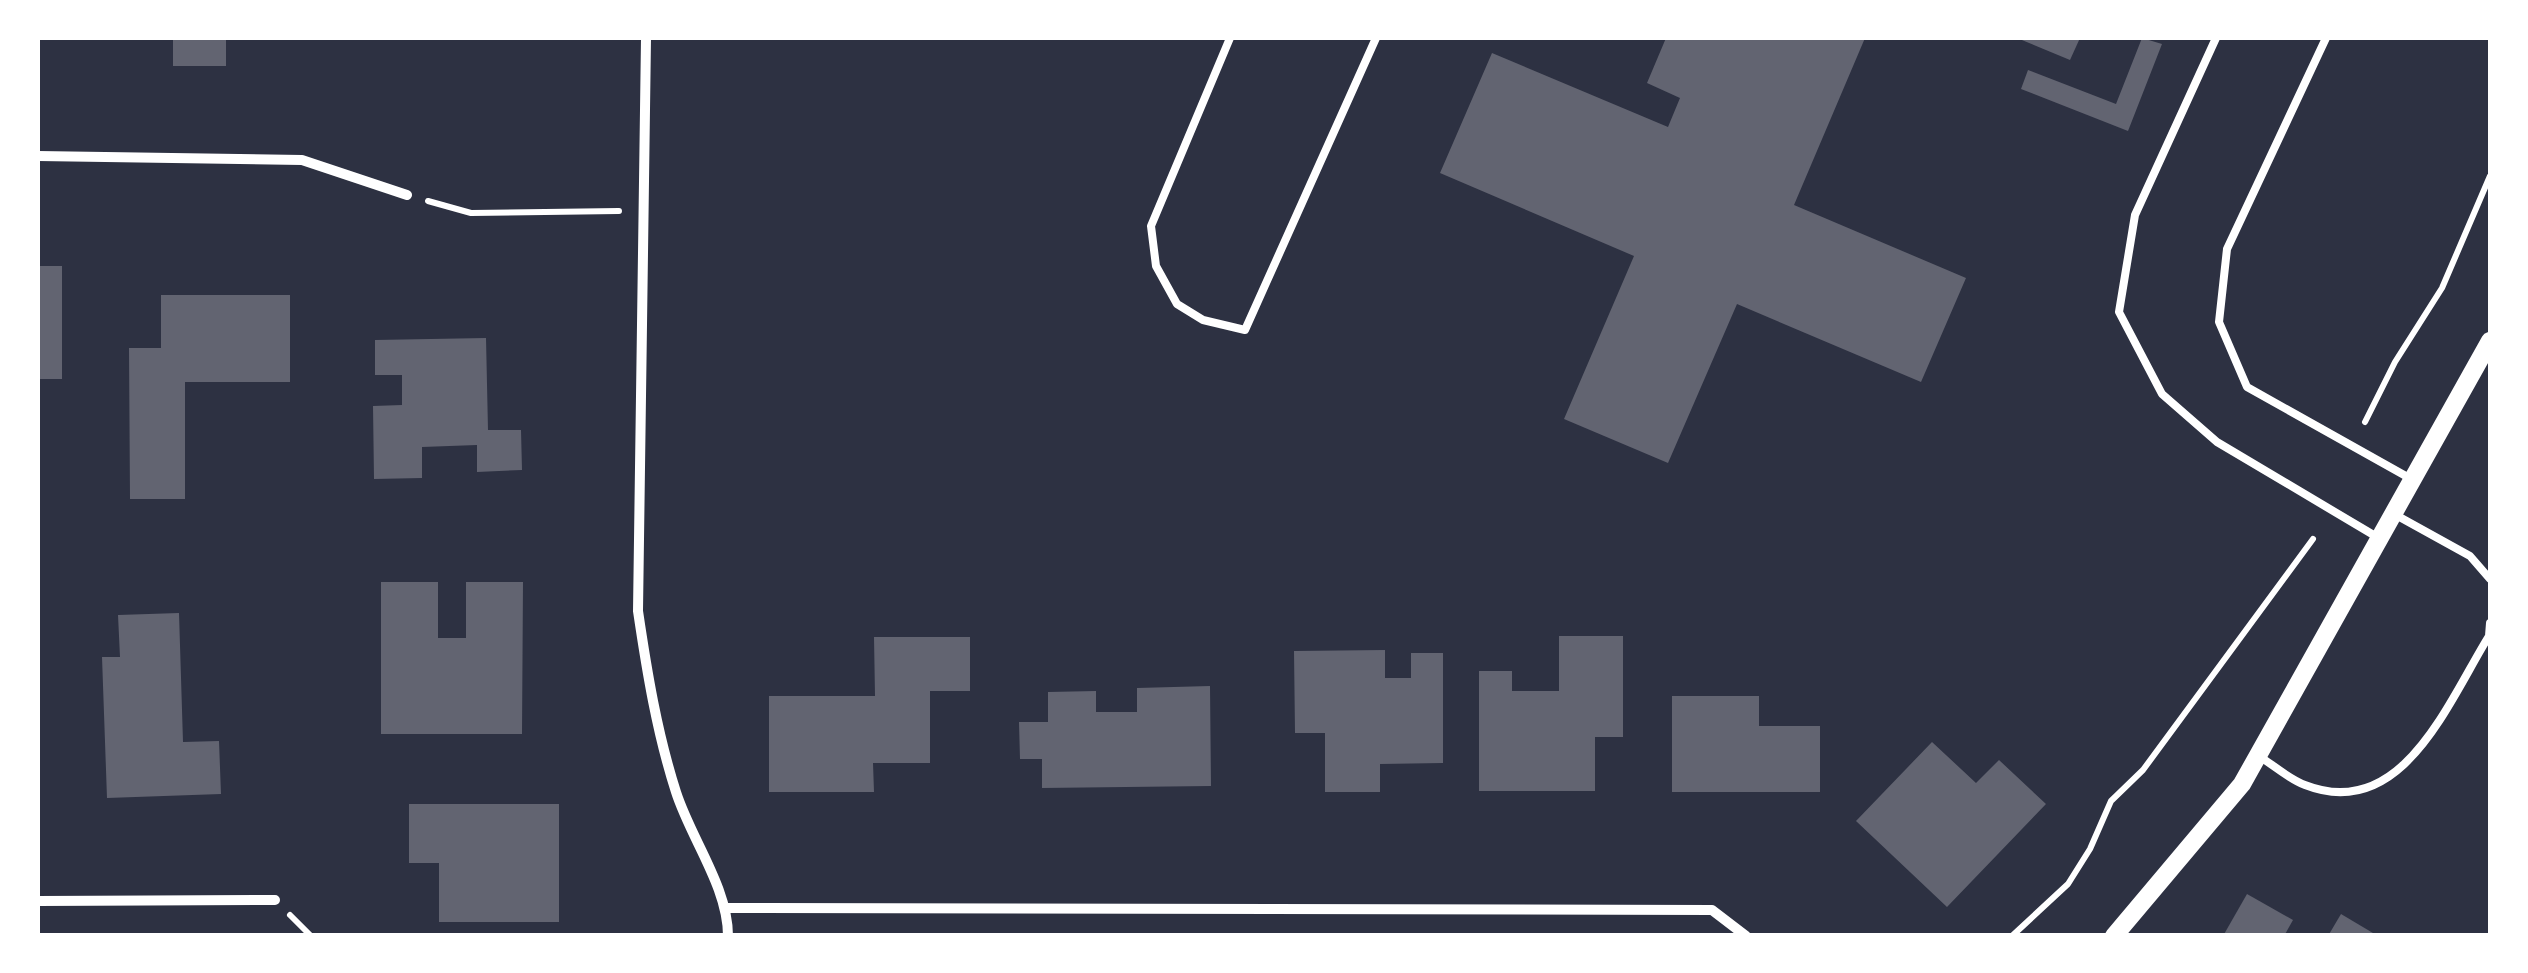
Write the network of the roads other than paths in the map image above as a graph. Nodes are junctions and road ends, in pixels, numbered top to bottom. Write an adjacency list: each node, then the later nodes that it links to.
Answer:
1 (646, 38): 17 (street)
2 (1230, 38): 3 (lane)
3 (1376, 38)
4 (2216, 38): 11 (lane)
5 (2326, 38): 9 (lane)
6 (38, 156): 7 (street)
7 (408, 195)
8 (2490, 341): 9 (street)
9 (2412, 480): 10 (street)
10 (2394, 514): 11 (street); 12 (lane)
11 (2380, 538): 14 (street)
12 (2490, 579)
13 (2490, 623): 14 (lane)
14 (2258, 756): 20 (street)
15 (275, 900): 16 (street)
16 (38, 901)
17 (728, 908): 18 (street); 19 (street)
18 (728, 936)
19 (1746, 936)
20 (2114, 936)

